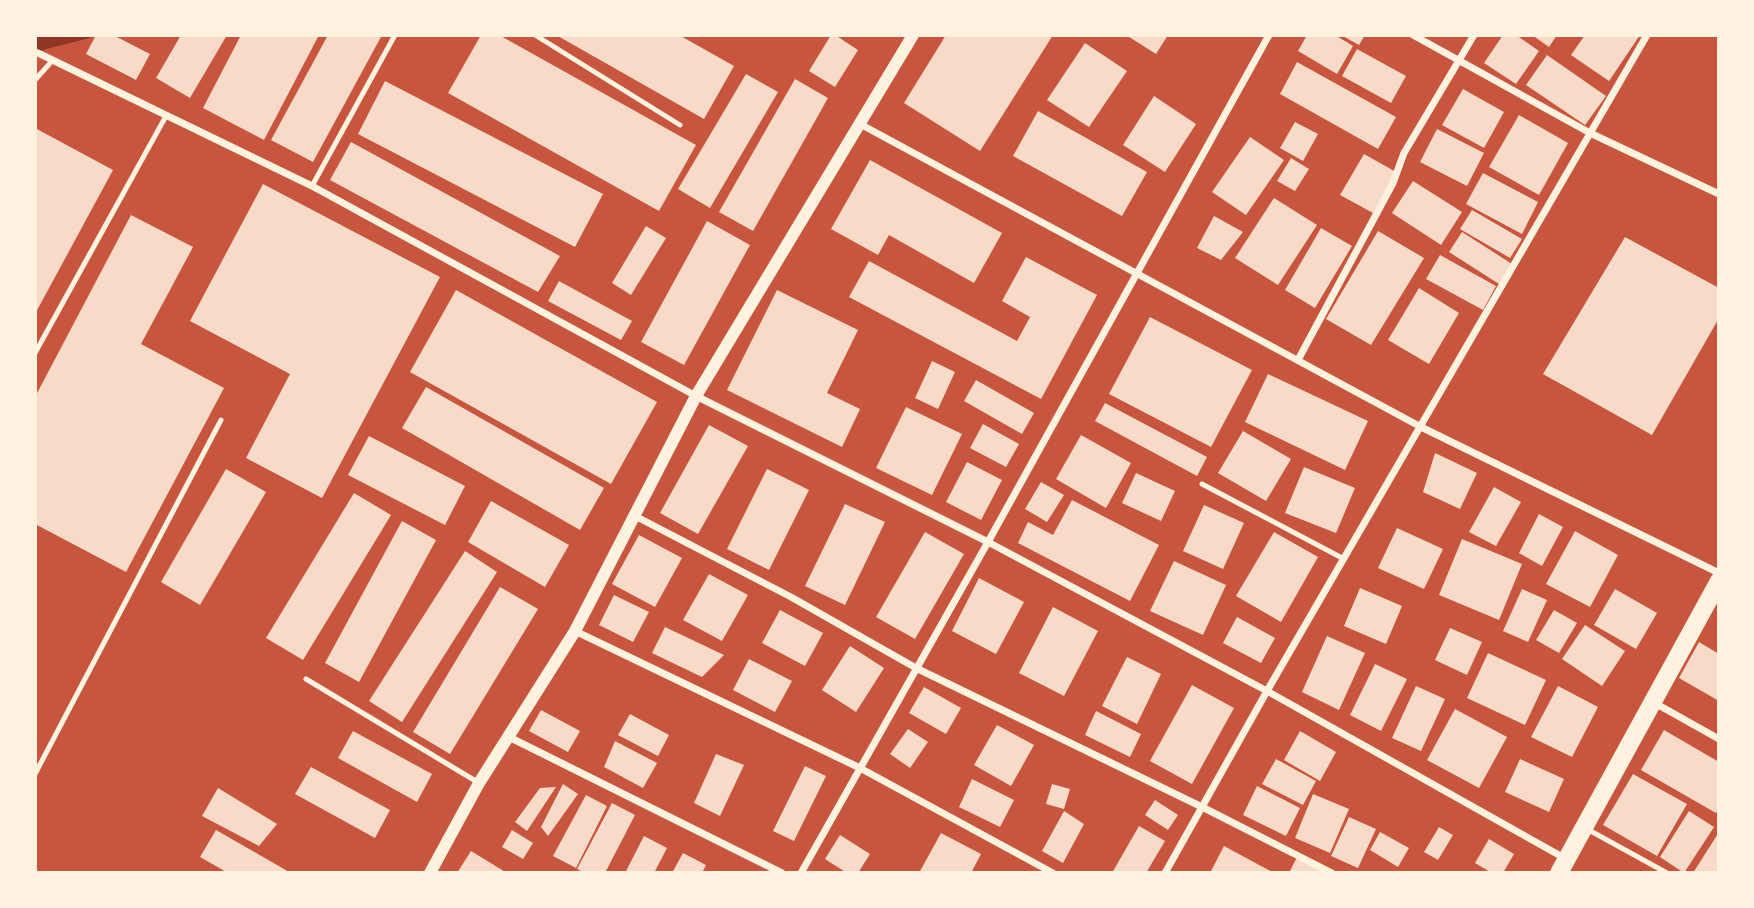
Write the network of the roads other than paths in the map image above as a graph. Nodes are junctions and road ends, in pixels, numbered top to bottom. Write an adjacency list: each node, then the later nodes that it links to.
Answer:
1 (395, 35): 16 (lane)
2 (536, 35): 14 (lane)
3 (913, 35): 13 (street)
4 (1269, 35): 18 (street)
5 (1413, 35): 10 (street)
6 (1474, 35): 10 (street)
7 (1647, 35): 15 (street)
8 (38, 53): 9 (street)
9 (52, 61): 11 (lane); 12 (street)
10 (1461, 61): 15 (street); 20 (street)
11 (35, 80)
12 (166, 116): 16 (street); 19 (lane)
13 (860, 124): 18 (street); 21 (street)
14 (680, 125)
15 (1590, 134): 17 (street); 23 (street)
16 (312, 187): 21 (street)
17 (1719, 194)
18 (1137, 274): 20 (street); 26 (street)
19 (35, 353)
20 (1298, 360): 23 (street)
21 (696, 396): 25 (street); 26 (street)
22 (221, 420): 38 (lane)
23 (1421, 426): 27 (street); 28 (street)
24 (1202, 484): 27 (lane)
25 (635, 516): 30 (street); 31 (street)
26 (988, 542): 31 (street); 33 (street)
27 (1344, 559): 33 (street)
28 (1719, 573)
29 (1719, 581): 34 (main road)
30 (575, 631): 35 (street); 37 (street)
31 (916, 668): 37 (street); 40 (street)
32 (306, 679): 39 (lane)
33 (1267, 691): 40 (street); 42 (street)
34 (1653, 702): 36 (street); 41 (main road)
35 (509, 737): 39 (street); 44 (street)
36 (1719, 739)
37 (860, 768): 45 (street); 46 (street)
38 (35, 774)
39 (479, 783): 43 (street)
40 (1202, 807): 47 (street); 48 (street)
41 (1584, 828): 42 (main road); 49 (lane)
42 (1563, 866)
43 (430, 873)
44 (782, 873)
45 (801, 873)
46 (1053, 873)
47 (1165, 873)
48 (1332, 873)
49 (1667, 873)

